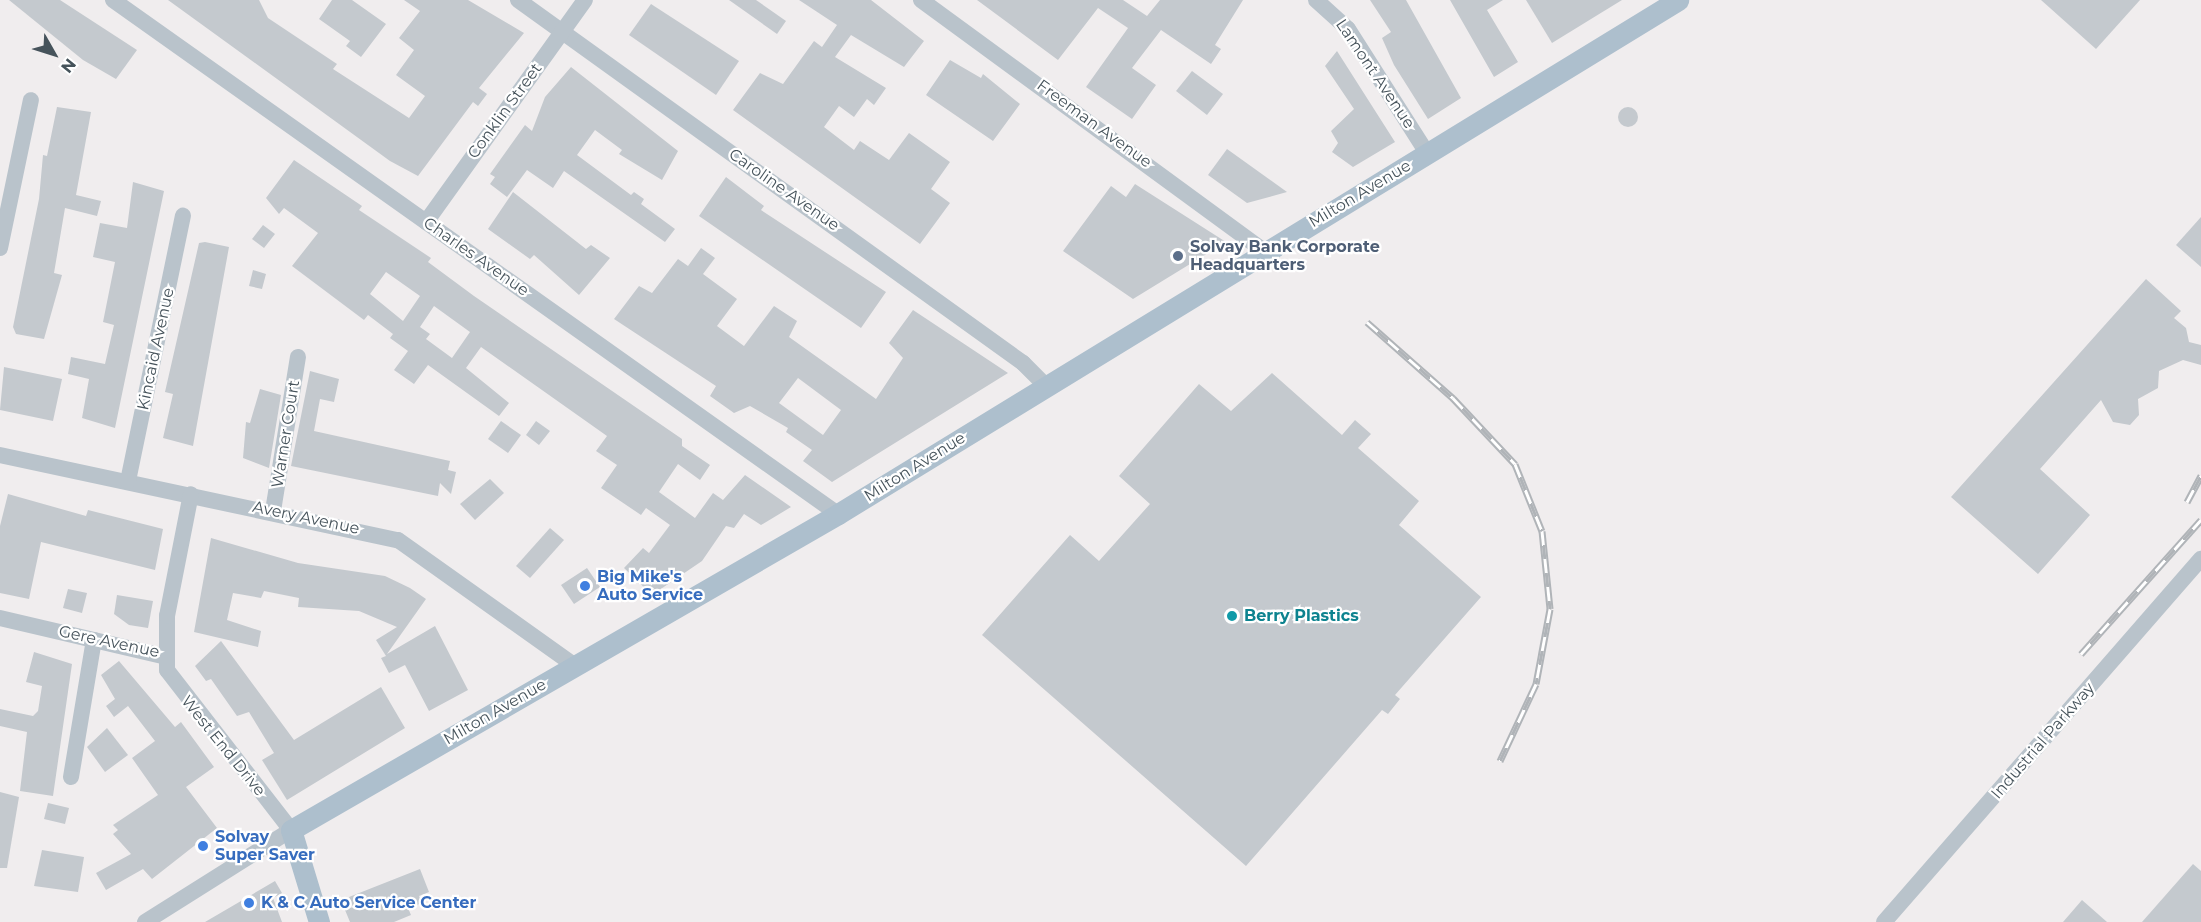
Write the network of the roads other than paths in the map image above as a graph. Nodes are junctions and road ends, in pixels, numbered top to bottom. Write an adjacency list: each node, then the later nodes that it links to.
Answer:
1 (112, 0): 11 (street, Charles Avenue)
2 (518, 0): 7 (street, Caroline Avenue)
3 (585, 0): 7 (street, Conklin Street)
4 (921, 0): 13 (street, Freeman Avenue)
5 (1316, 0): 9 (street, Lamont Avenue)
6 (1678, 0): 9 (main road, Milton Avenue)
7 (562, 32): 11 (street, Conklin Street); 15 (street, Caroline Avenue)
8 (31, 100): 12 (street)
9 (1427, 153): 13 (main road, Milton Avenue)
10 (183, 216): 17 (street, Kincaid Avenue)
11 (426, 222): 20 (street, Charles Avenue)
12 (0, 248)
13 (1264, 251): 15 (main road, Milton Avenue)
14 (298, 357): 19 (street, Warner Court)
15 (1046, 386): 20 (main road, Milton Avenue)
16 (0, 455): 17 (street, Avery Avenue)
17 (128, 481): 18 (street, Avery Avenue)
18 (191, 494): 19 (street, Avery Avenue); 24 (street, Gere Avenue)
19 (273, 511): 25 (street, Avery Avenue)
20 (838, 514): 25 (main road, Milton Avenue)
21 (2201, 559): 30 (street, Industrial Parkway)
22 (0, 618): 23 (street, Gere Avenue)
23 (94, 640): 24 (street, Gere Avenue); 26 (street)
24 (166, 657): 27 (street, West End Drive)
25 (575, 666): 27 (main road, Milton Avenue)
26 (70, 777)
27 (291, 830): 28 (street, Milton Avenue); 29 (main road)
28 (145, 922)
29 (319, 922)
30 (1884, 922)

